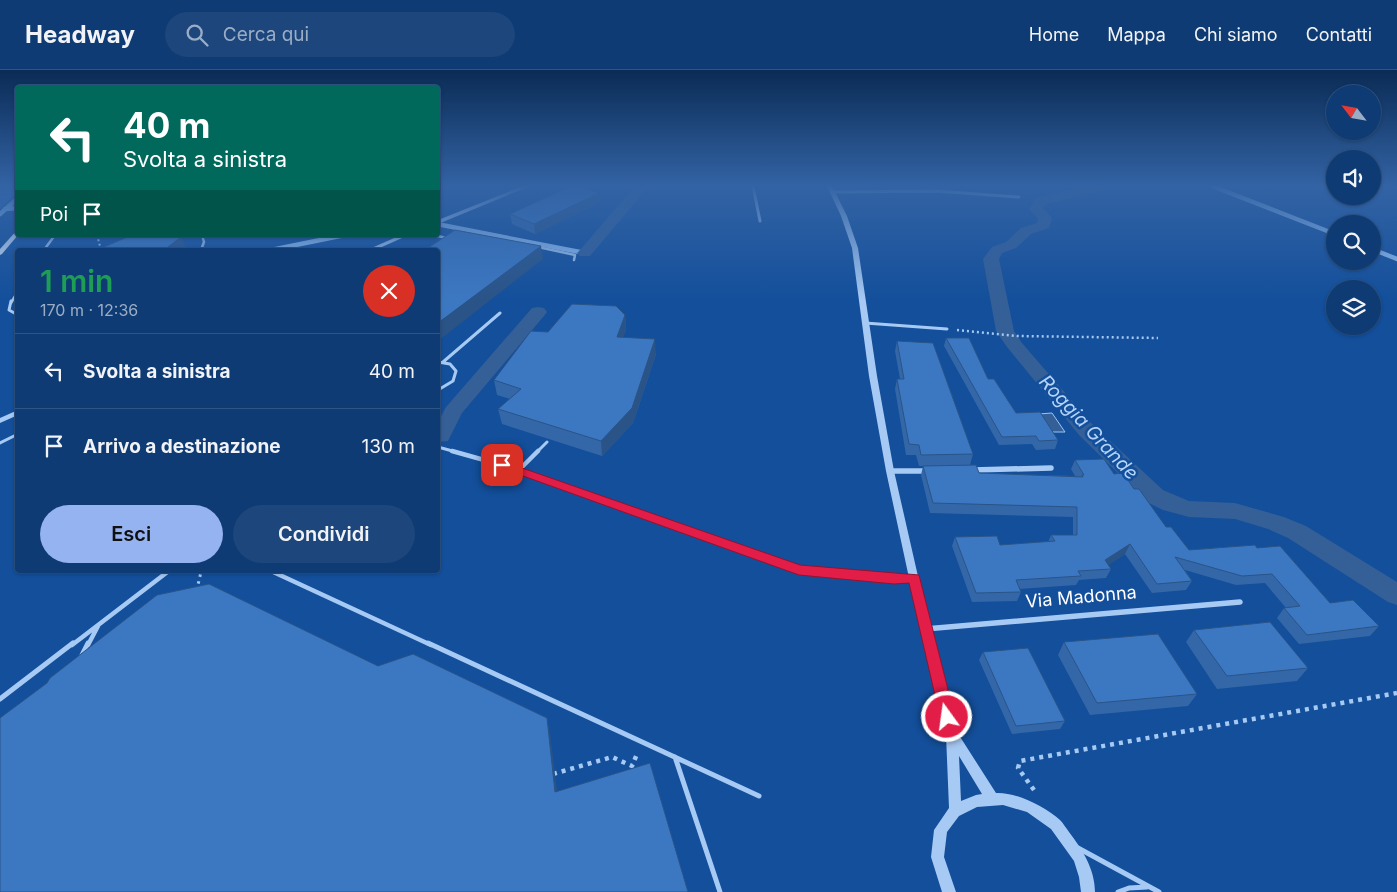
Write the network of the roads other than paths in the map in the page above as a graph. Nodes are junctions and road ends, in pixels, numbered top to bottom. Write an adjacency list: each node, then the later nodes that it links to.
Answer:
1 (847, 224): 15 (street)
2 (15, 235): 10 (main road)
3 (449, 236): 6 (lane)
4 (54, 237): 8 (lane)
5 (401, 237): 9 (street)
6 (439, 237)
7 (529, 246): 11 (lane)
8 (45, 248)
9 (375, 248)
10 (0, 253)
11 (574, 260)
12 (15, 296): 13 (lane)
13 (15, 313)
14 (500, 313): 17 (lane)
15 (865, 323): 16 (lane); 29 (street)
16 (947, 329)
17 (443, 362): 18 (lane)
18 (440, 389)
19 (15, 414): 20 (street)
20 (0, 421)
21 (15, 436): 23 (lane)
22 (548, 442): 28 (lane)
23 (0, 444)
24 (440, 448): 28 (lane)
25 (1050, 468): 27 (street)
26 (937, 470): 29 (street)
27 (966, 470)
28 (518, 471): 32 (lane)
29 (890, 471): 32 (street)
30 (166, 573): 34 (lane)
31 (276, 573): 39 (lane)
32 (914, 578): 35 (street)
33 (1240, 602): 35 (street, Via Madonna)
34 (99, 624): 36 (lane); 37 (lane)
35 (925, 629): 38 (street)
36 (77, 664)
37 (0, 699)
38 (952, 735): 41 (street); 42 (street)
39 (675, 757): 40 (lane); 45 (lane)
40 (759, 796)
41 (991, 798): 42 (street); 43 (street)
42 (955, 810): 46 (street)
43 (1072, 844): 44 (lane); 47 (street)
44 (1146, 887): 48 (lane); 49 (lane)
45 (720, 892)
46 (950, 892)
47 (1088, 892)
48 (1118, 892)
49 (1158, 892)

